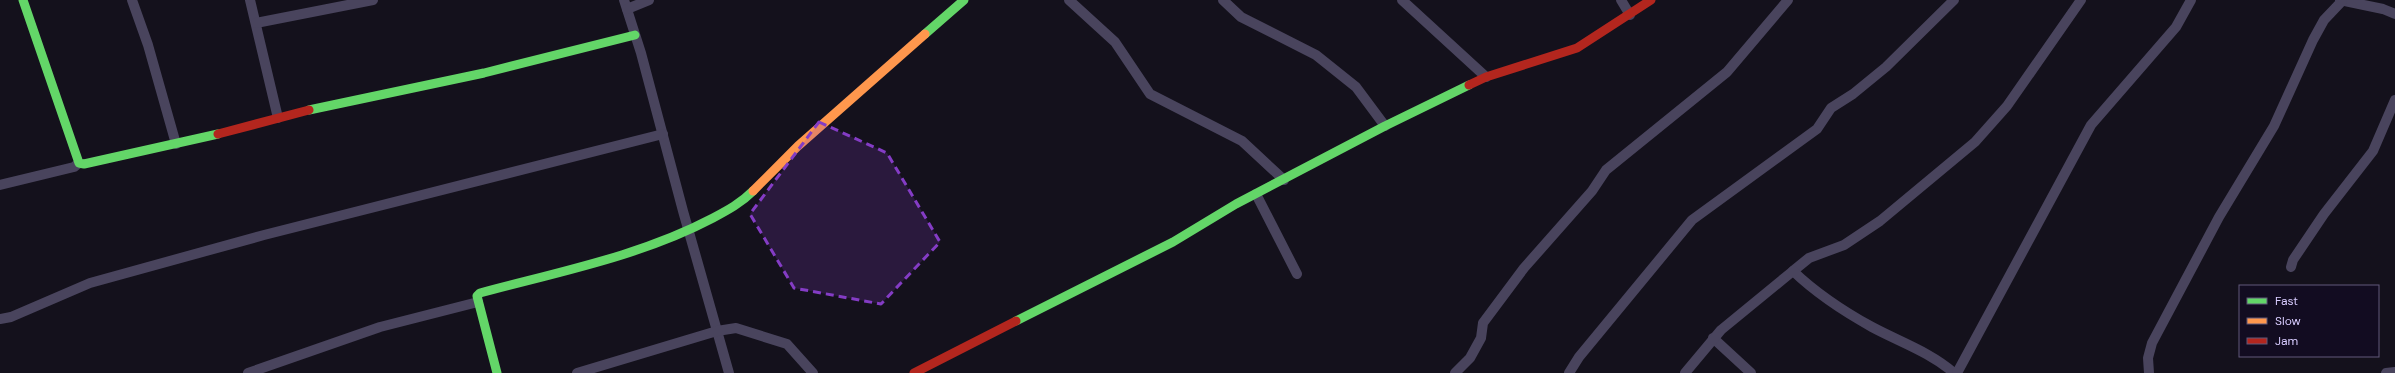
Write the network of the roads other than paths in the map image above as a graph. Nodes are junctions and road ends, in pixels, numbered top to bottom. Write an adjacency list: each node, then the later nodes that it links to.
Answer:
1 (23, 0): 28 (street)
2 (132, 0): 27 (street)
3 (250, 0): 20 (street)
4 (373, 0): 20 (street)
5 (649, 0): 17 (street)
6 (964, 0): 32 (street)
7 (1069, 0): 29 (street)
8 (1222, 0): 25 (street)
9 (1402, 0): 22 (street)
10 (1621, 0): 19 (street)
11 (1651, 0): 19 (street)
12 (1788, 0): 47 (street)
13 (1954, 0): 48 (street)
14 (2081, 0): 34 (street)
15 (2191, 0): 51 (street)
16 (2341, 0): 18 (street); 52 (street)
17 (626, 5): 21 (street)
18 (2395, 14)
19 (1630, 15): 22 (street)
20 (256, 23): 24 (street)
21 (635, 35): 24 (street); 26 (street)
22 (1486, 77): 25 (street)
23 (2395, 100): 33 (street)
24 (278, 118): 27 (street)
25 (1385, 126): 29 (street)
26 (663, 134): 32 (street); 37 (street)
27 (176, 144): 28 (street)
28 (79, 163): 30 (street)
29 (1284, 180): 31 (street)
30 (0, 185)
31 (1256, 194): 35 (street); 46 (street)
32 (688, 231): 36 (street); 38 (street)
33 (2292, 267)
34 (1793, 271): 39 (street); 51 (street)
35 (1297, 274)
36 (478, 302): 41 (street); 42 (street)
37 (0, 319)
38 (717, 331): 43 (street); 44 (street); 45 (street)
39 (1713, 338): 49 (street); 50 (street)
40 (2395, 372): 53 (street)
41 (248, 373)
42 (497, 373)
43 (577, 373)
44 (729, 373)
45 (813, 373)
46 (914, 373)
47 (1455, 373)
48 (1569, 373)
49 (1685, 373)
50 (1751, 373)
51 (1956, 373)
52 (2149, 373)
53 (2386, 373)

